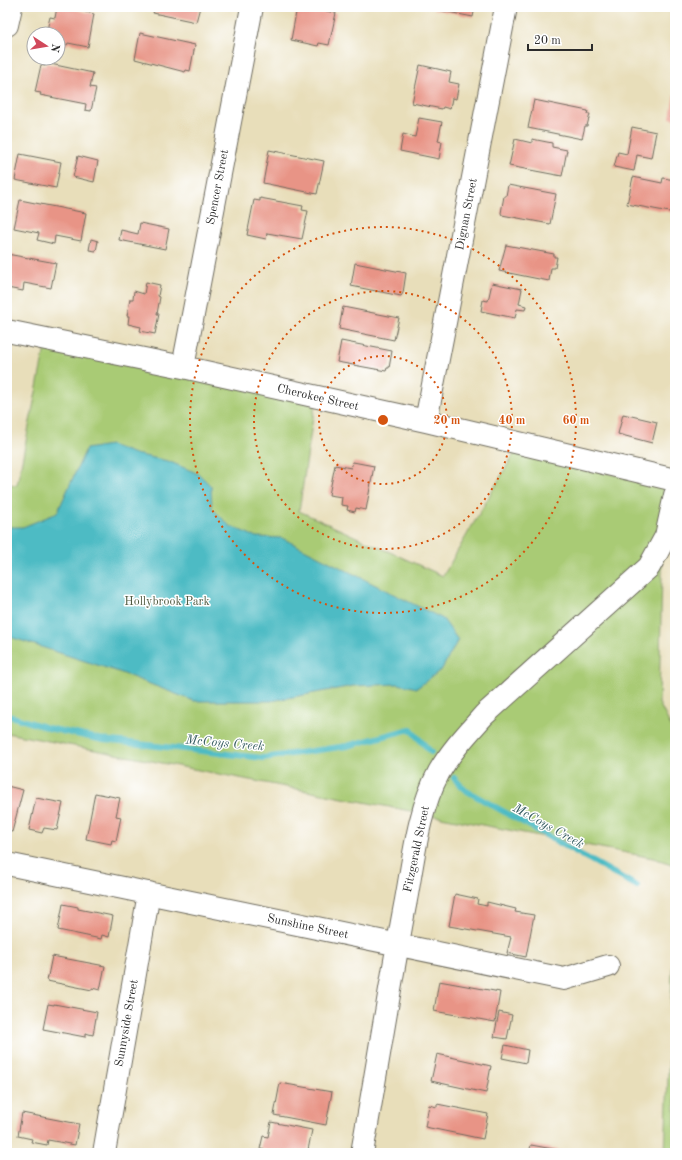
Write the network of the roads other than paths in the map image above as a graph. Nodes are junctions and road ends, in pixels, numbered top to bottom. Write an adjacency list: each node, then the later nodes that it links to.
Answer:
1 (11, 7): 4 (street)
2 (252, 7): 6 (street, Spencer Street)
3 (506, 7): 7 (street, Dignan Street)
4 (7, 26)
5 (7, 331): 6 (street, Cherokee Street)
6 (183, 367): 7 (street, Cherokee Street)
7 (426, 421): 8 (street, Cherokee Street)
8 (675, 480)
9 (675, 495): 12 (street, Fitzgerald Street)
10 (7, 864): 11 (street, Sunshine Street)
11 (149, 893): 12 (street, Sunshine Street); 14 (street, Sunnyside Street)
12 (397, 945): 13 (street, Sunshine Street); 15 (street, Fitzgerald Street)
13 (608, 966)
14 (104, 1153)
15 (362, 1153)

